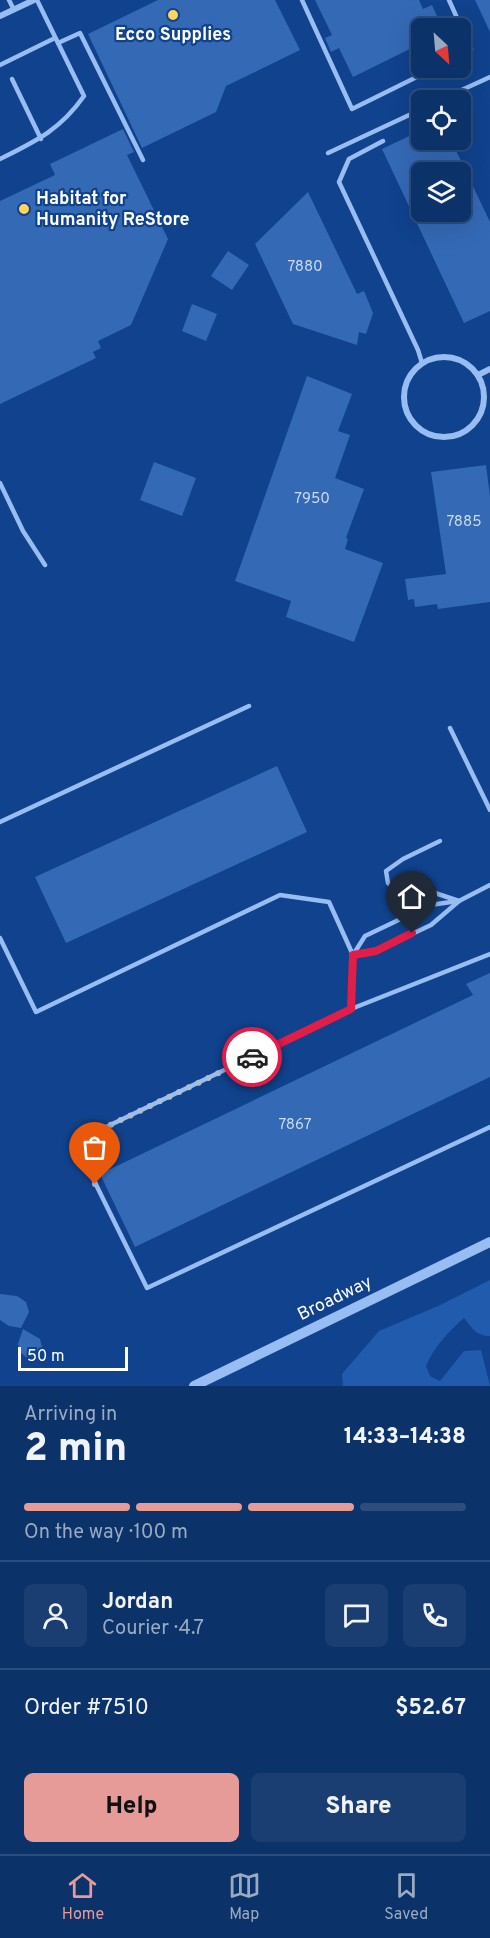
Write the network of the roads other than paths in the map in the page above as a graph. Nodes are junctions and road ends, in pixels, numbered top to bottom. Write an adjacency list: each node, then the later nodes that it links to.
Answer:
1 (9, 0): 5 (lane)
2 (35, 0): 5 (street); 8 (lane)
3 (302, 0): 12 (lane)
4 (449, 0): 7 (lane)
5 (14, 10): 6 (street)
6 (0, 16)
7 (457, 18)
8 (55, 38): 9 (lane); 10 (lane)
9 (58, 44): 16 (lane); 20 (lane)
10 (0, 65)
11 (490, 77): 14 (lane)
12 (415, 78)
13 (12, 79): 16 (lane)
14 (462, 90)
15 (411, 114): 18 (lane)
16 (41, 139): 19 (lane)
17 (382, 141): 21 (lane)
18 (328, 153)
19 (0, 159)
20 (144, 160)
21 (422, 363): 23 (street); 23 (street)
22 (490, 369): 23 (street)
23 (478, 375)
24 (0, 483): 25 (lane)
25 (45, 565)
26 (249, 706): 29 (lane)
27 (450, 728): 28 (lane)
28 (490, 810)
29 (0, 822)
30 (440, 841): 32 (lane)
31 (490, 885): 32 (lane)
32 (459, 901): 35 (lane); 35 (lane)
33 (0, 938): 35 (lane)
34 (490, 954): 36 (lane)
35 (353, 955): 36 (lane)
36 (351, 1009): 37 (lane)
37 (490, 1127)
38 (490, 1242): 39 (street, Broadway)
39 (194, 1386)

